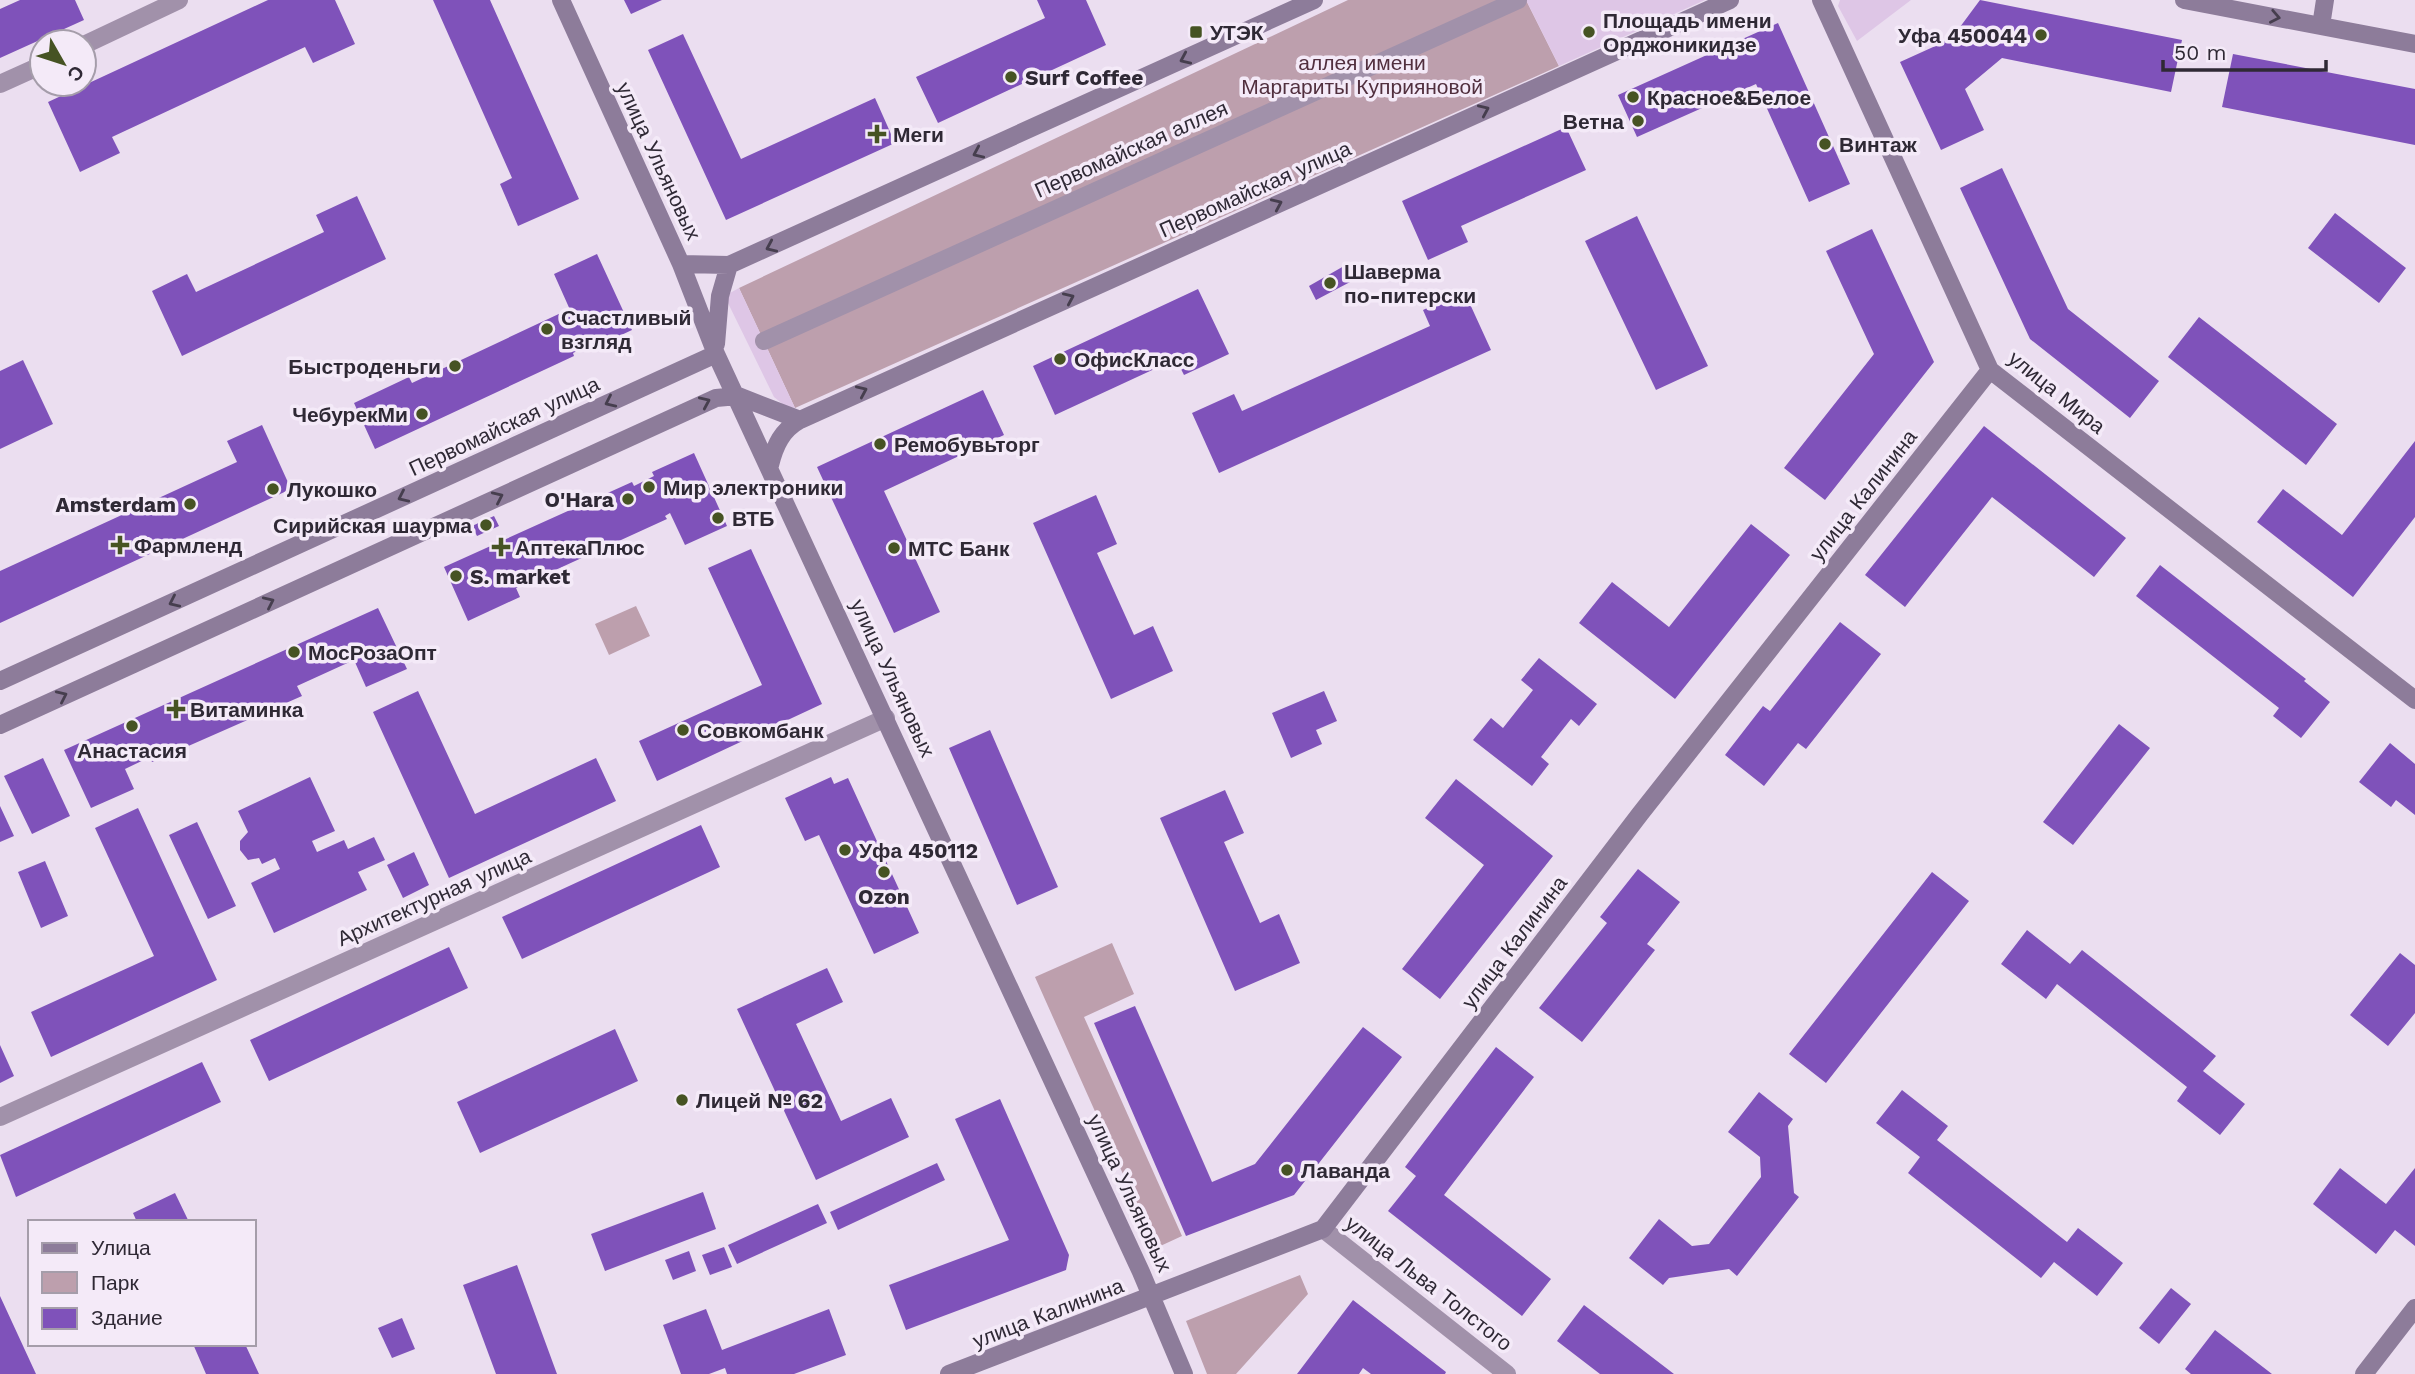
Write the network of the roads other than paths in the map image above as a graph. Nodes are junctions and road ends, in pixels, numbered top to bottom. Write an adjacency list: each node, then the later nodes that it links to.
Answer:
1 (179, 0): 10 (street)
2 (561, 0): 14 (main road, улица Ульяновых)
3 (1314, 0): 15 (main road, one-way to 15)
4 (1518, 0): 16 (street, Первомайская аллея)
5 (1730, 0): 20 (main road, Первомайская улица, one-way to 5)
6 (1821, 0): 18 (main road, улица Мира)
7 (2184, 0): 9 (main road, one-way to 9)
8 (2325, 0): 9 (main road)
9 (2321, 26): 11 (main road)
10 (98, 38)
11 (2415, 44)
12 (28, 71): 13 (street)
13 (0, 84)
14 (681, 264): 15 (main road); 17 (main road, улица Ульяновых)
15 (729, 265): 17 (main road)
16 (764, 341)
17 (716, 354): 19 (main road, улица Ульяновых); 22 (main road, Первомайская улица, one-way to 22)
18 (1990, 370): 23 (main road, улица Мира); 27 (main road, улица Калинина)
19 (737, 396): 20 (main road); 21 (main road, улица Ульяновых); 25 (main road, one-way to 19)
20 (800, 419): 21 (main road, Первомайская улица)
21 (770, 465): 24 (main road, улица Ульяновых)
22 (0, 681)
23 (2415, 701)
24 (886, 718): 26 (street, Архитектурная улица); 28 (main road, улица Ульяновых)
25 (0, 725)
26 (0, 1117)
27 (1323, 1229): 28 (main road, улица Калинина); 32 (street, улица Льва Толстого)
28 (1153, 1298): 30 (main road, улица Калинина); 31 (main road, улица Ульяновых)
29 (2415, 1308): 33 (main road)
30 (949, 1374)
31 (1184, 1374)
32 (1507, 1374)
33 (2364, 1374)

